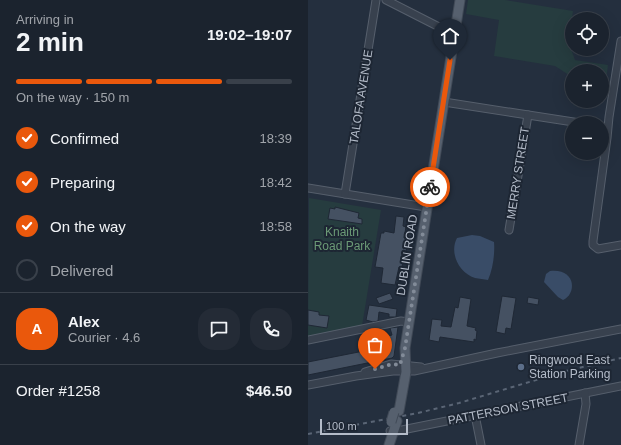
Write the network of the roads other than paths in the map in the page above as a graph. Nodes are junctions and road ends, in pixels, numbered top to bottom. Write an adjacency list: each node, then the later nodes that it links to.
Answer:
1 (376, 0): 12 (street, TALOFA AVENUE)
2 (386, 0): 4 (street)
3 (460, 0): 4 (main road, DUBLIN ROAD)
4 (455, 32): 6 (main road, DUBLIN ROAD)
5 (621, 41): 8 (street)
6 (444, 102): 7 (street); 13 (main road, DUBLIN ROAD)
7 (528, 115): 9 (street); 14 (street, MERRY STREET)
8 (607, 116)
9 (565, 121)
10 (604, 160): 15 (street)
11 (308, 188): 12 (street)
12 (345, 194): 13 (street)
13 (426, 207): 16 (main road, DUBLIN ROAD)
14 (509, 230)
15 (621, 244)
16 (409, 322): 18 (street); 19 (main road, DUBLIN ROAD)
17 (621, 329): 19 (street)
18 (308, 340)
19 (403, 368): 20 (street); 24 (main road, DUBLIN ROAD, bridge)
20 (308, 385)
21 (621, 386): 22 (street, PATTERSON STREET)
22 (585, 393): 23 (street, PATTERSON STREET); 27 (street)
23 (475, 415): 24 (street, PATTERSON STREET); 26 (street)
24 (393, 426): 25 (main road, DUBLIN ROAD)
25 (388, 445)
26 (481, 445)
27 (579, 445)

